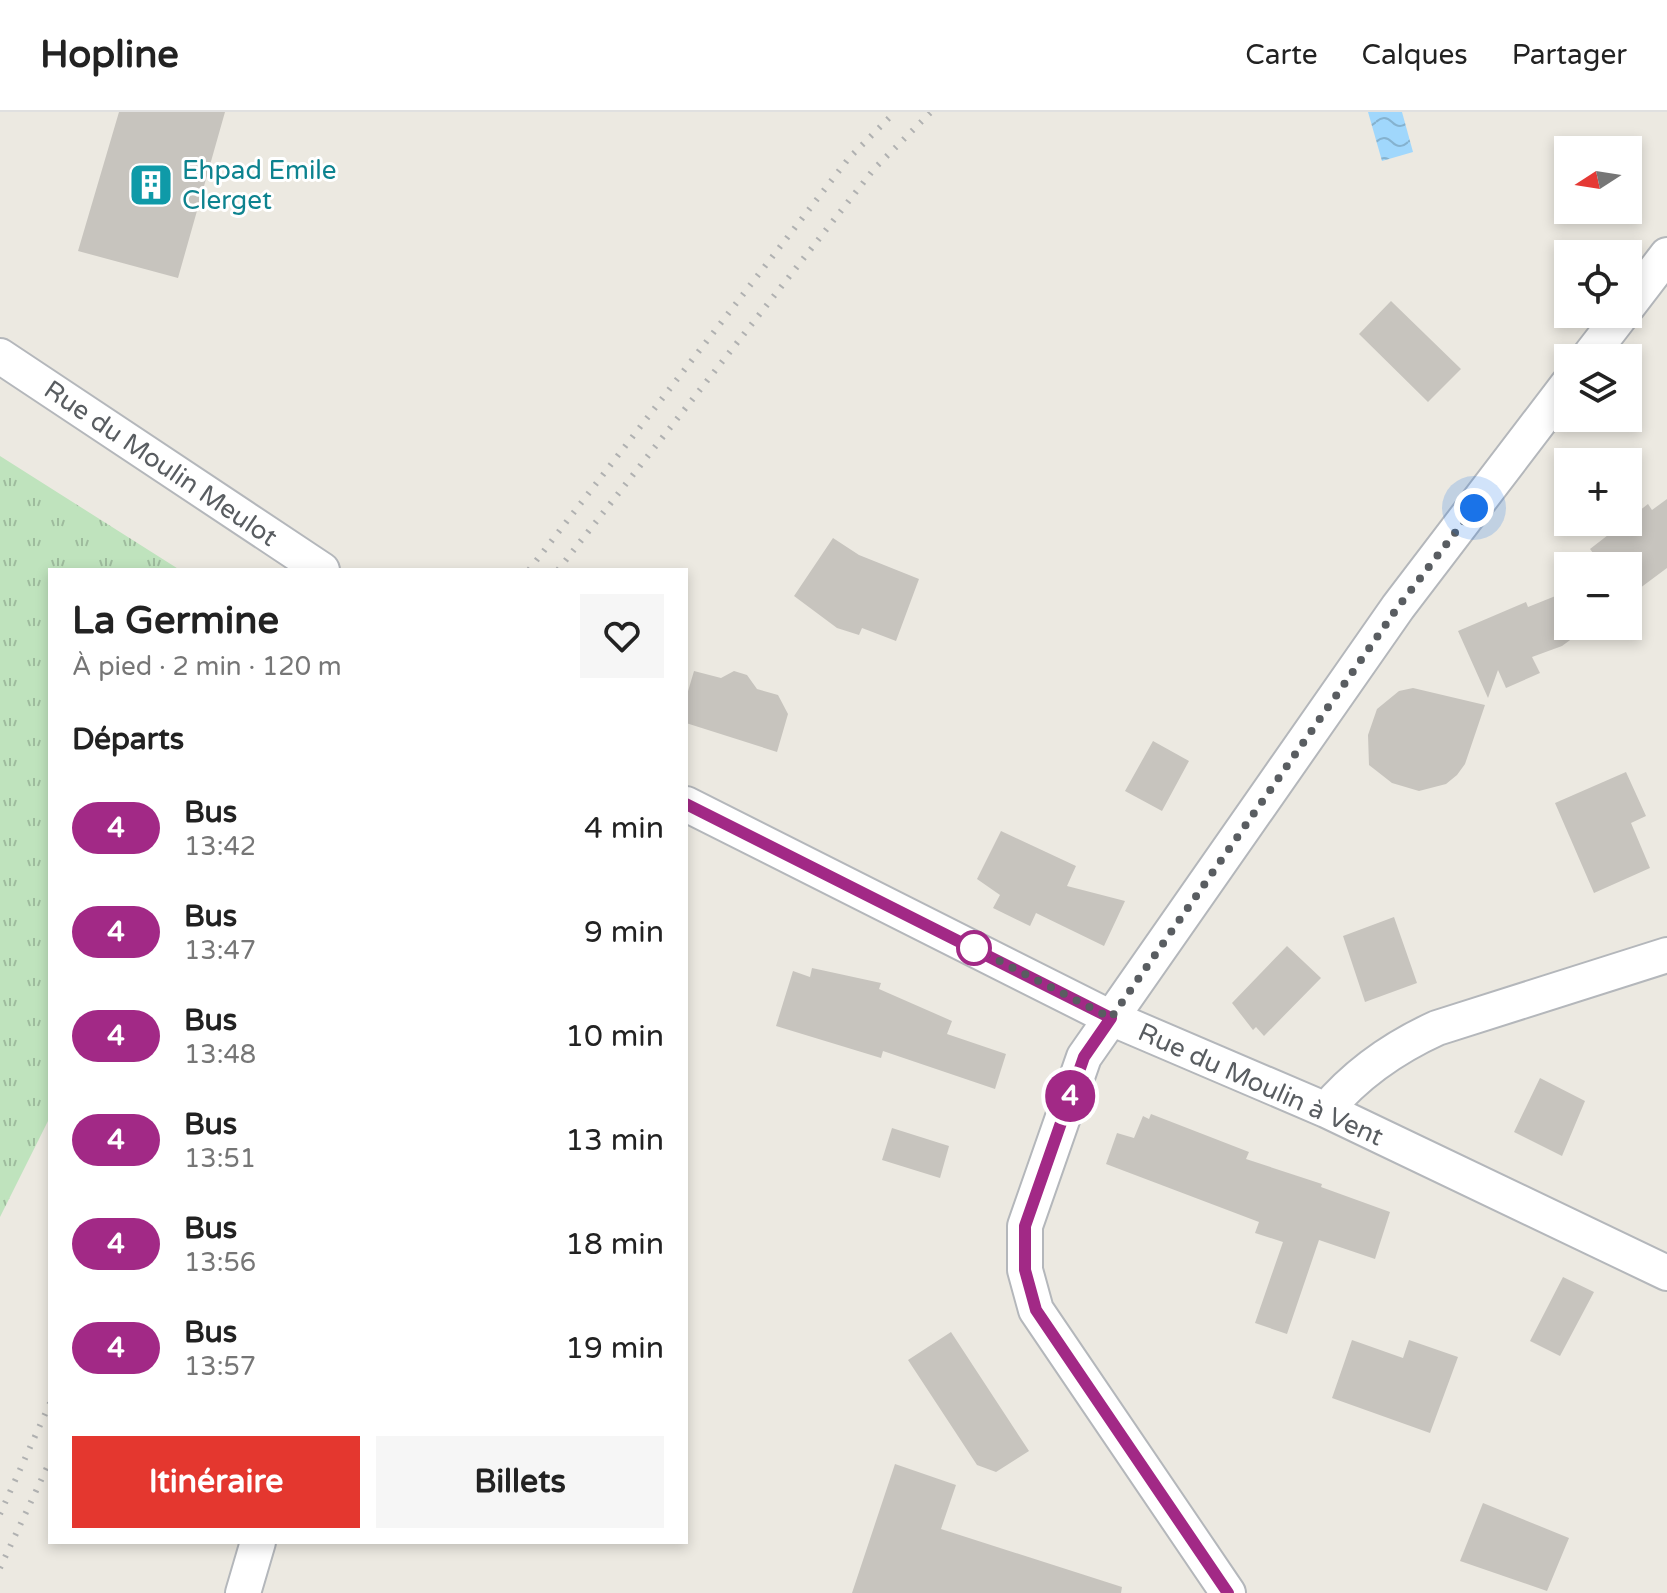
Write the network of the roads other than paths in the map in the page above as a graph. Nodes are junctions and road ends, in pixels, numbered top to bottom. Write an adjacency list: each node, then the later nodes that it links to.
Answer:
1 (1667, 255): 2 (street)
2 (1642, 288)
3 (1611, 328): 4 (street)
4 (1599, 344)
5 (0, 356): 7 (street, Rue du Moulin Meulot)
6 (1554, 402): 10 (street)
7 (319, 568)
8 (688, 805): 10 (street, Rue du Moulin à Vent)
9 (1667, 955): 11 (street)
10 (1111, 1018): 11 (street, Rue du Moulin à Vent); 15 (street)
11 (1326, 1110): 12 (street, Rue du Moulin à Vent)
12 (1667, 1273)
13 (257, 1544): 14 (street)
14 (243, 1593)
15 (1228, 1593)

